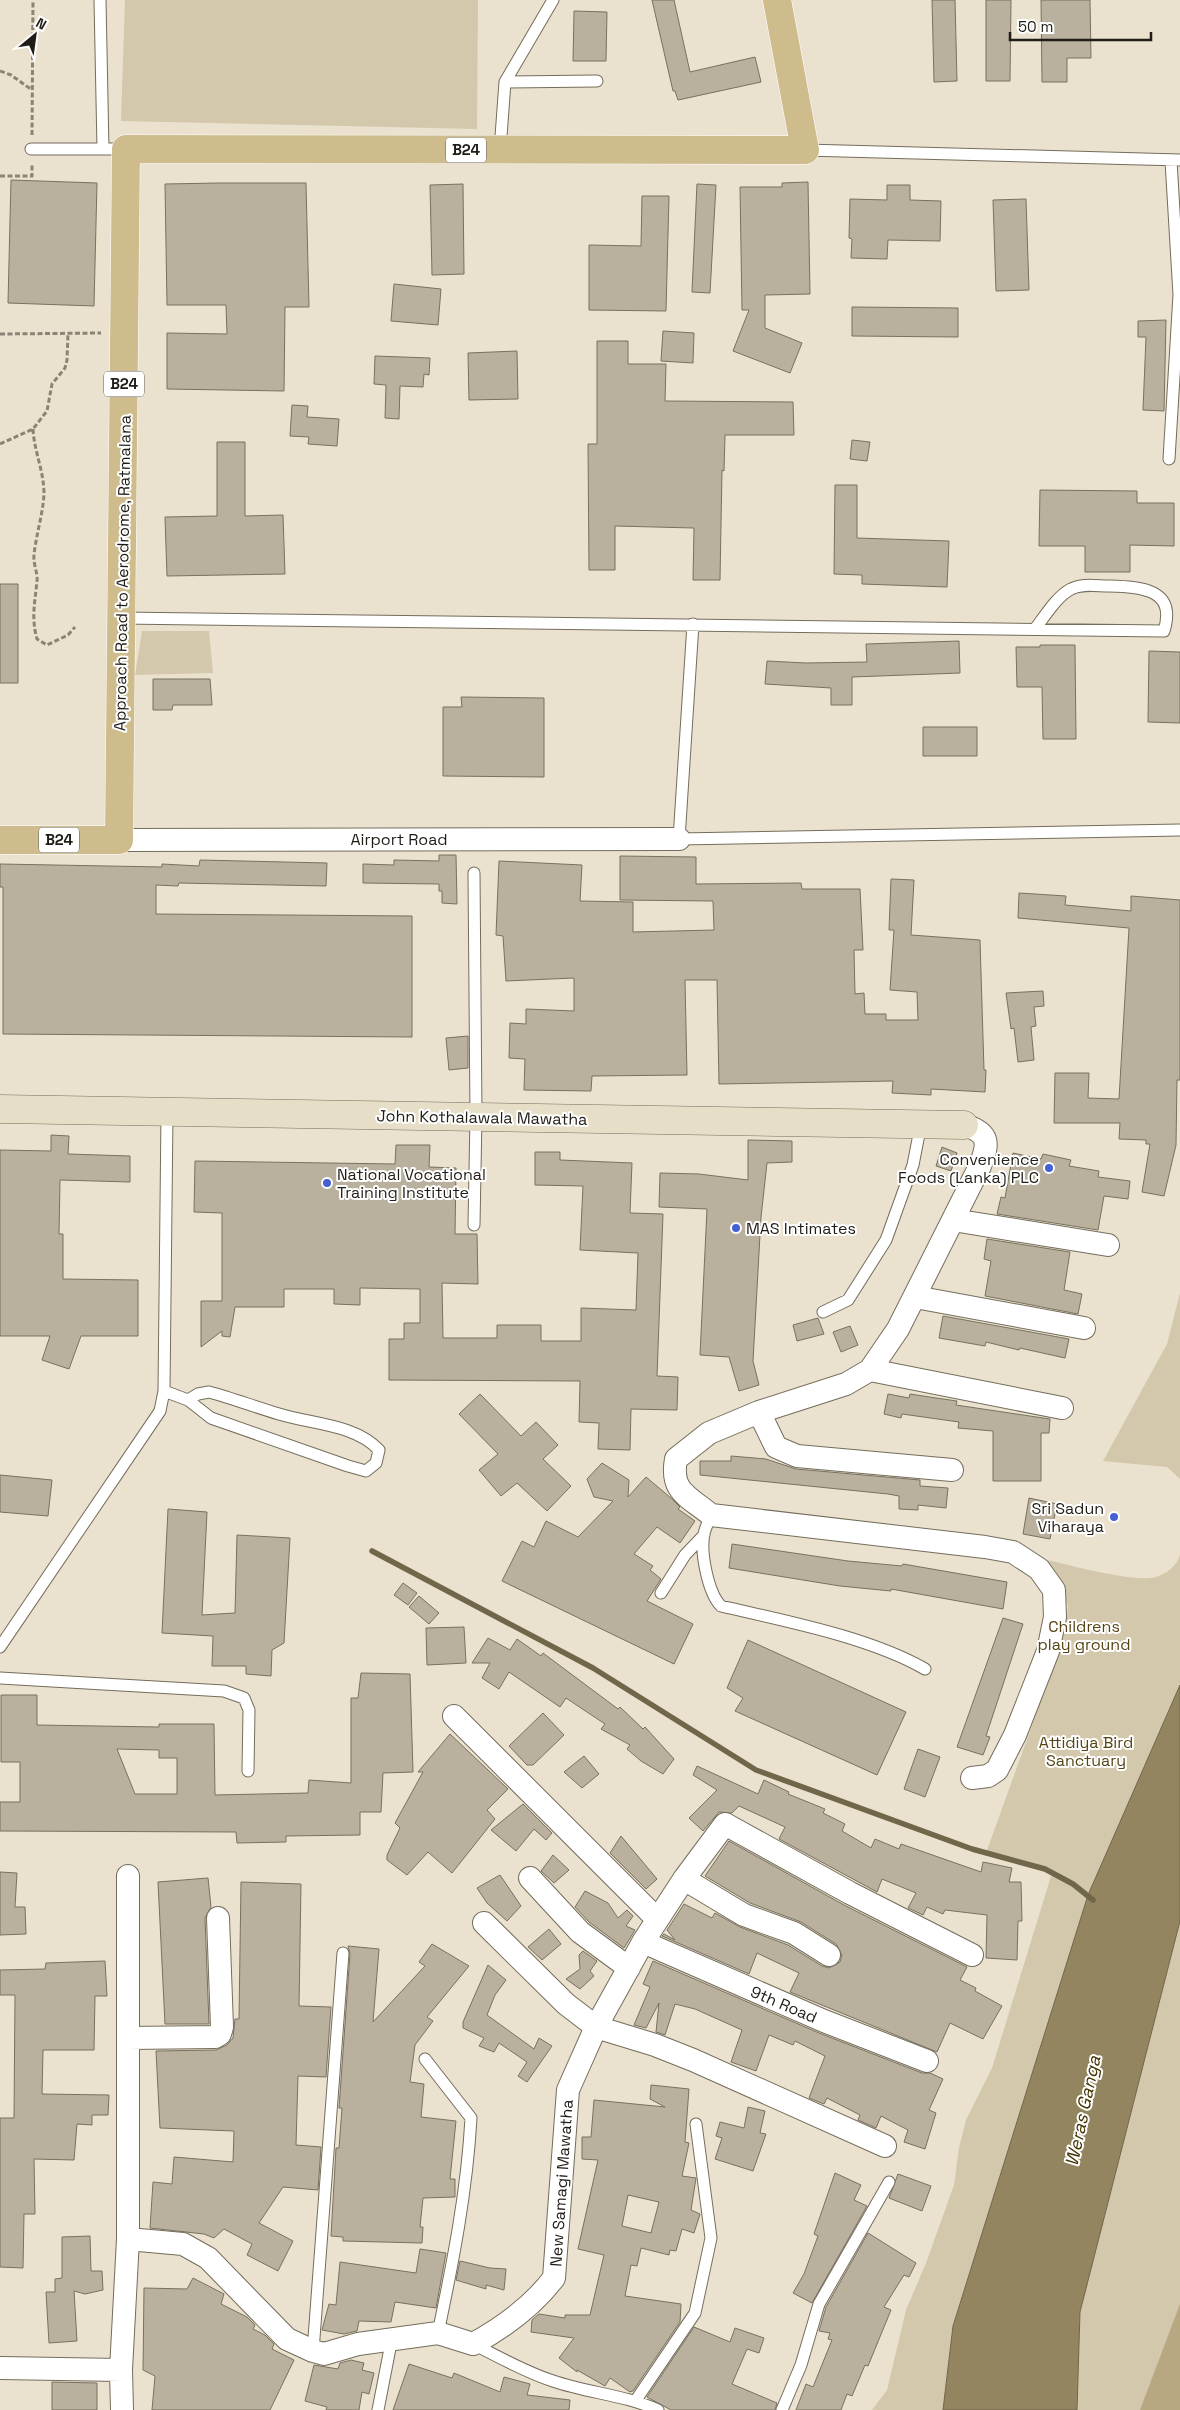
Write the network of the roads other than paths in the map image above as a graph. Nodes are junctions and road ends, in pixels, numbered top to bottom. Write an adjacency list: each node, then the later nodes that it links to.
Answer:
1 (100, 0): 7 (lane)
2 (554, 0): 5 (lane)
3 (777, 0): 9 (main road)
4 (596, 81): 5 (lane)
5 (505, 82): 8 (lane)
6 (32, 149): 7 (lane)
7 (115, 149): 8 (main road, B24); 12 (main road, Approach Road to Aerodrome, Ratmalana / B24)
8 (500, 150): 9 (main road, B24)
9 (805, 150): 10 (lane)
10 (1175, 160): 11 (lane)
11 (1169, 459)
12 (121, 618): 13 (lane); 18 (main road, Approach Road to Aerodrome, Ratmalana / B24)
13 (692, 624): 14 (lane); 16 (lane)
14 (1035, 629): 14 (lane)
15 (1180, 830): 16 (lane)
16 (679, 839): 18 (street, Airport Road)
17 (0, 840): 18 (main road, B24)
18 (119, 840)
19 (474, 873): 22 (lane)
20 (0, 1109): 21 (street, John Kothalawala Mawatha)
21 (167, 1113): 22 (street, John Kothalawala Mawatha); 32 (lane)
22 (476, 1116): 23 (street, John Kothalawala Mawatha); 26 (lane)
23 (921, 1124): 24 (street, John Kothalawala Mawatha); 29 (lane)
24 (964, 1125): 25 (street)
25 (953, 1220): 27 (street); 28 (street)
26 (474, 1225)
27 (1108, 1245)
28 (915, 1297): 30 (street); 31 (street)
29 (823, 1312)
30 (1084, 1328)
31 (870, 1370): 34 (street); 35 (street)
32 (164, 1391): 33 (lane); 39 (lane)
33 (188, 1400): 33 (lane)
34 (1062, 1408)
35 (759, 1412): 36 (street); 37 (street)
36 (952, 1470)
37 (707, 1525): 38 (lane); 40 (lane); 44 (street)
38 (661, 1594)
39 (0, 1647)
40 (925, 1669)
41 (0, 1678): 43 (lane)
42 (454, 1716): 49 (street)
43 (248, 1771)
44 (972, 1778)
45 (128, 1876): 57 (street)
46 (530, 1878): 55 (street)
47 (684, 1879): 49 (street, New Samagi Mawatha); 53 (street, New Samagi Mawatha); 54 (street)
48 (218, 1918): 57 (street)
49 (657, 1919): 51 (street, New Samagi Mawatha)
50 (484, 1923): 56 (street)
51 (643, 1942): 55 (street, New Samagi Mawatha); 59 (street, 9th Road)
52 (343, 1953): 67 (lane)
53 (972, 1954)
54 (829, 1955)
55 (629, 1968): 56 (street, New Samagi Mawatha)
56 (596, 2026): 61 (street); 66 (street, New Samagi Mawatha)
57 (128, 2038): 63 (street)
58 (425, 2059): 64 (lane)
59 (927, 2061)
60 (696, 2124): 70 (lane)
61 (886, 2146)
62 (889, 2182): 74 (lane)
63 (128, 2239): 67 (street); 69 (street)
64 (438, 2333): 65 (street); 66 (street)
65 (392, 2338): 67 (street); 72 (lane)
66 (472, 2344): 70 (lane)
67 (313, 2351)
68 (0, 2368): 69 (street)
69 (121, 2370): 71 (street)
70 (636, 2400): 73 (lane)
71 (122, 2410)
72 (378, 2410)
73 (658, 2410)
74 (782, 2410)

